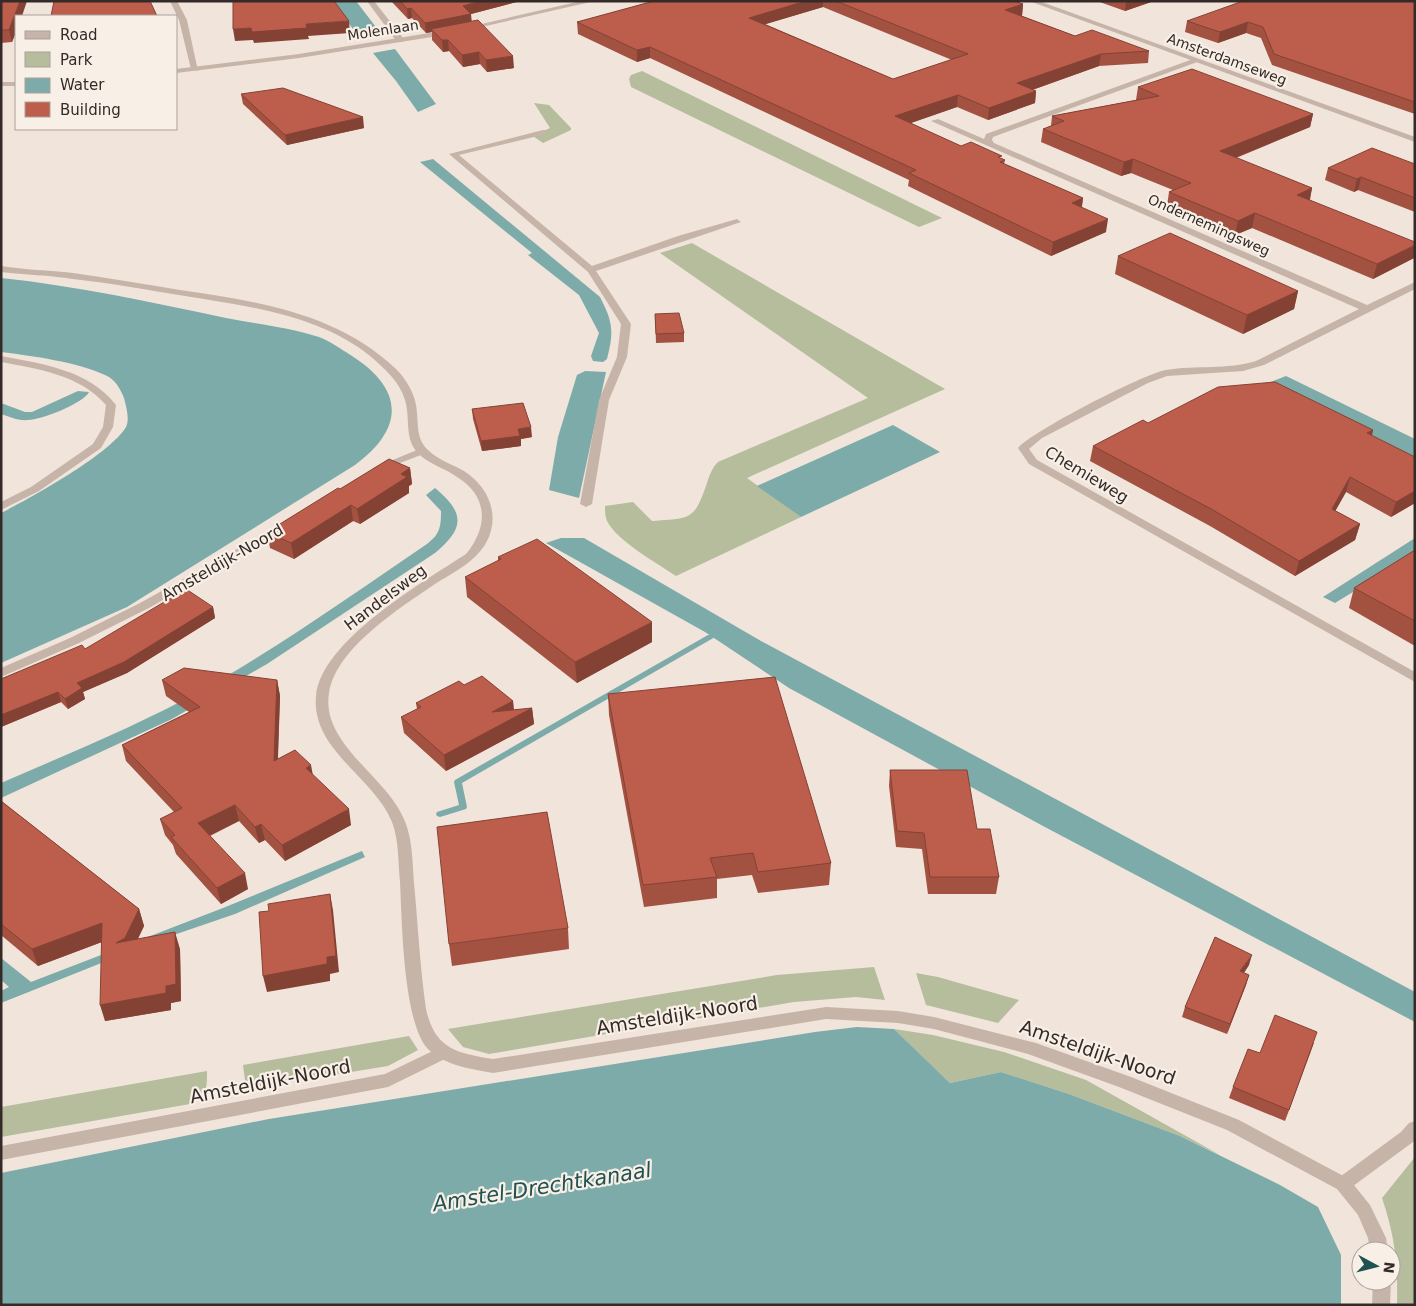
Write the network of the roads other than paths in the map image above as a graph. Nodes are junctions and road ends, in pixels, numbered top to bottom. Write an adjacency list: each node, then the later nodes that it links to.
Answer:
1 (173, 1): 10 (street)
2 (370, 1): 8 (street)
3 (592, 1): 6 (street)
4 (1032, 1): 9 (street, Amsterdamseweg)
5 (1045, 1): 16 (street, Amsterdamseweg)
6 (462, 29)
7 (453, 31): 8 (street, Molenlaan)
8 (400, 40): 10 (street, Molenlaan)
9 (1196, 61): 17 (street, Amsterdamseweg); 18 (street)
10 (195, 69): 11 (street, Molenlaan)
11 (178, 71)
12 (1, 84): 13 (street)
13 (15, 84)
14 (935, 121): 18 (street, Ondernemingsweg)
15 (543, 132): 21 (street)
16 (1415, 134)
17 (1415, 140)
18 (991, 145): 23 (street, Ondernemingsweg)
19 (737, 222): 21 (street)
20 (1, 269): 25 (street)
21 (591, 270): 27 (street)
22 (1415, 285): 23 (street)
23 (1367, 309): 31 (street, Chemieweg)
24 (1, 359): 28 (street)
25 (422, 451): 26 (street); 32 (street, Handelsweg)
26 (368, 474)
27 (586, 504)
28 (1, 507)
29 (294, 520): 30 (street, Amsteldijk-Noord)
30 (1, 674)
31 (1415, 678)
32 (443, 1052): 34 (street, Amsteldijk-Noord); 35 (street, Amsteldijk-Noord)
33 (1415, 1128): 35 (street)
34 (1, 1153)
35 (1343, 1184): 36 (street)
36 (1377, 1241)
37 (1382, 1291): 38 (street)
38 (1381, 1305)

